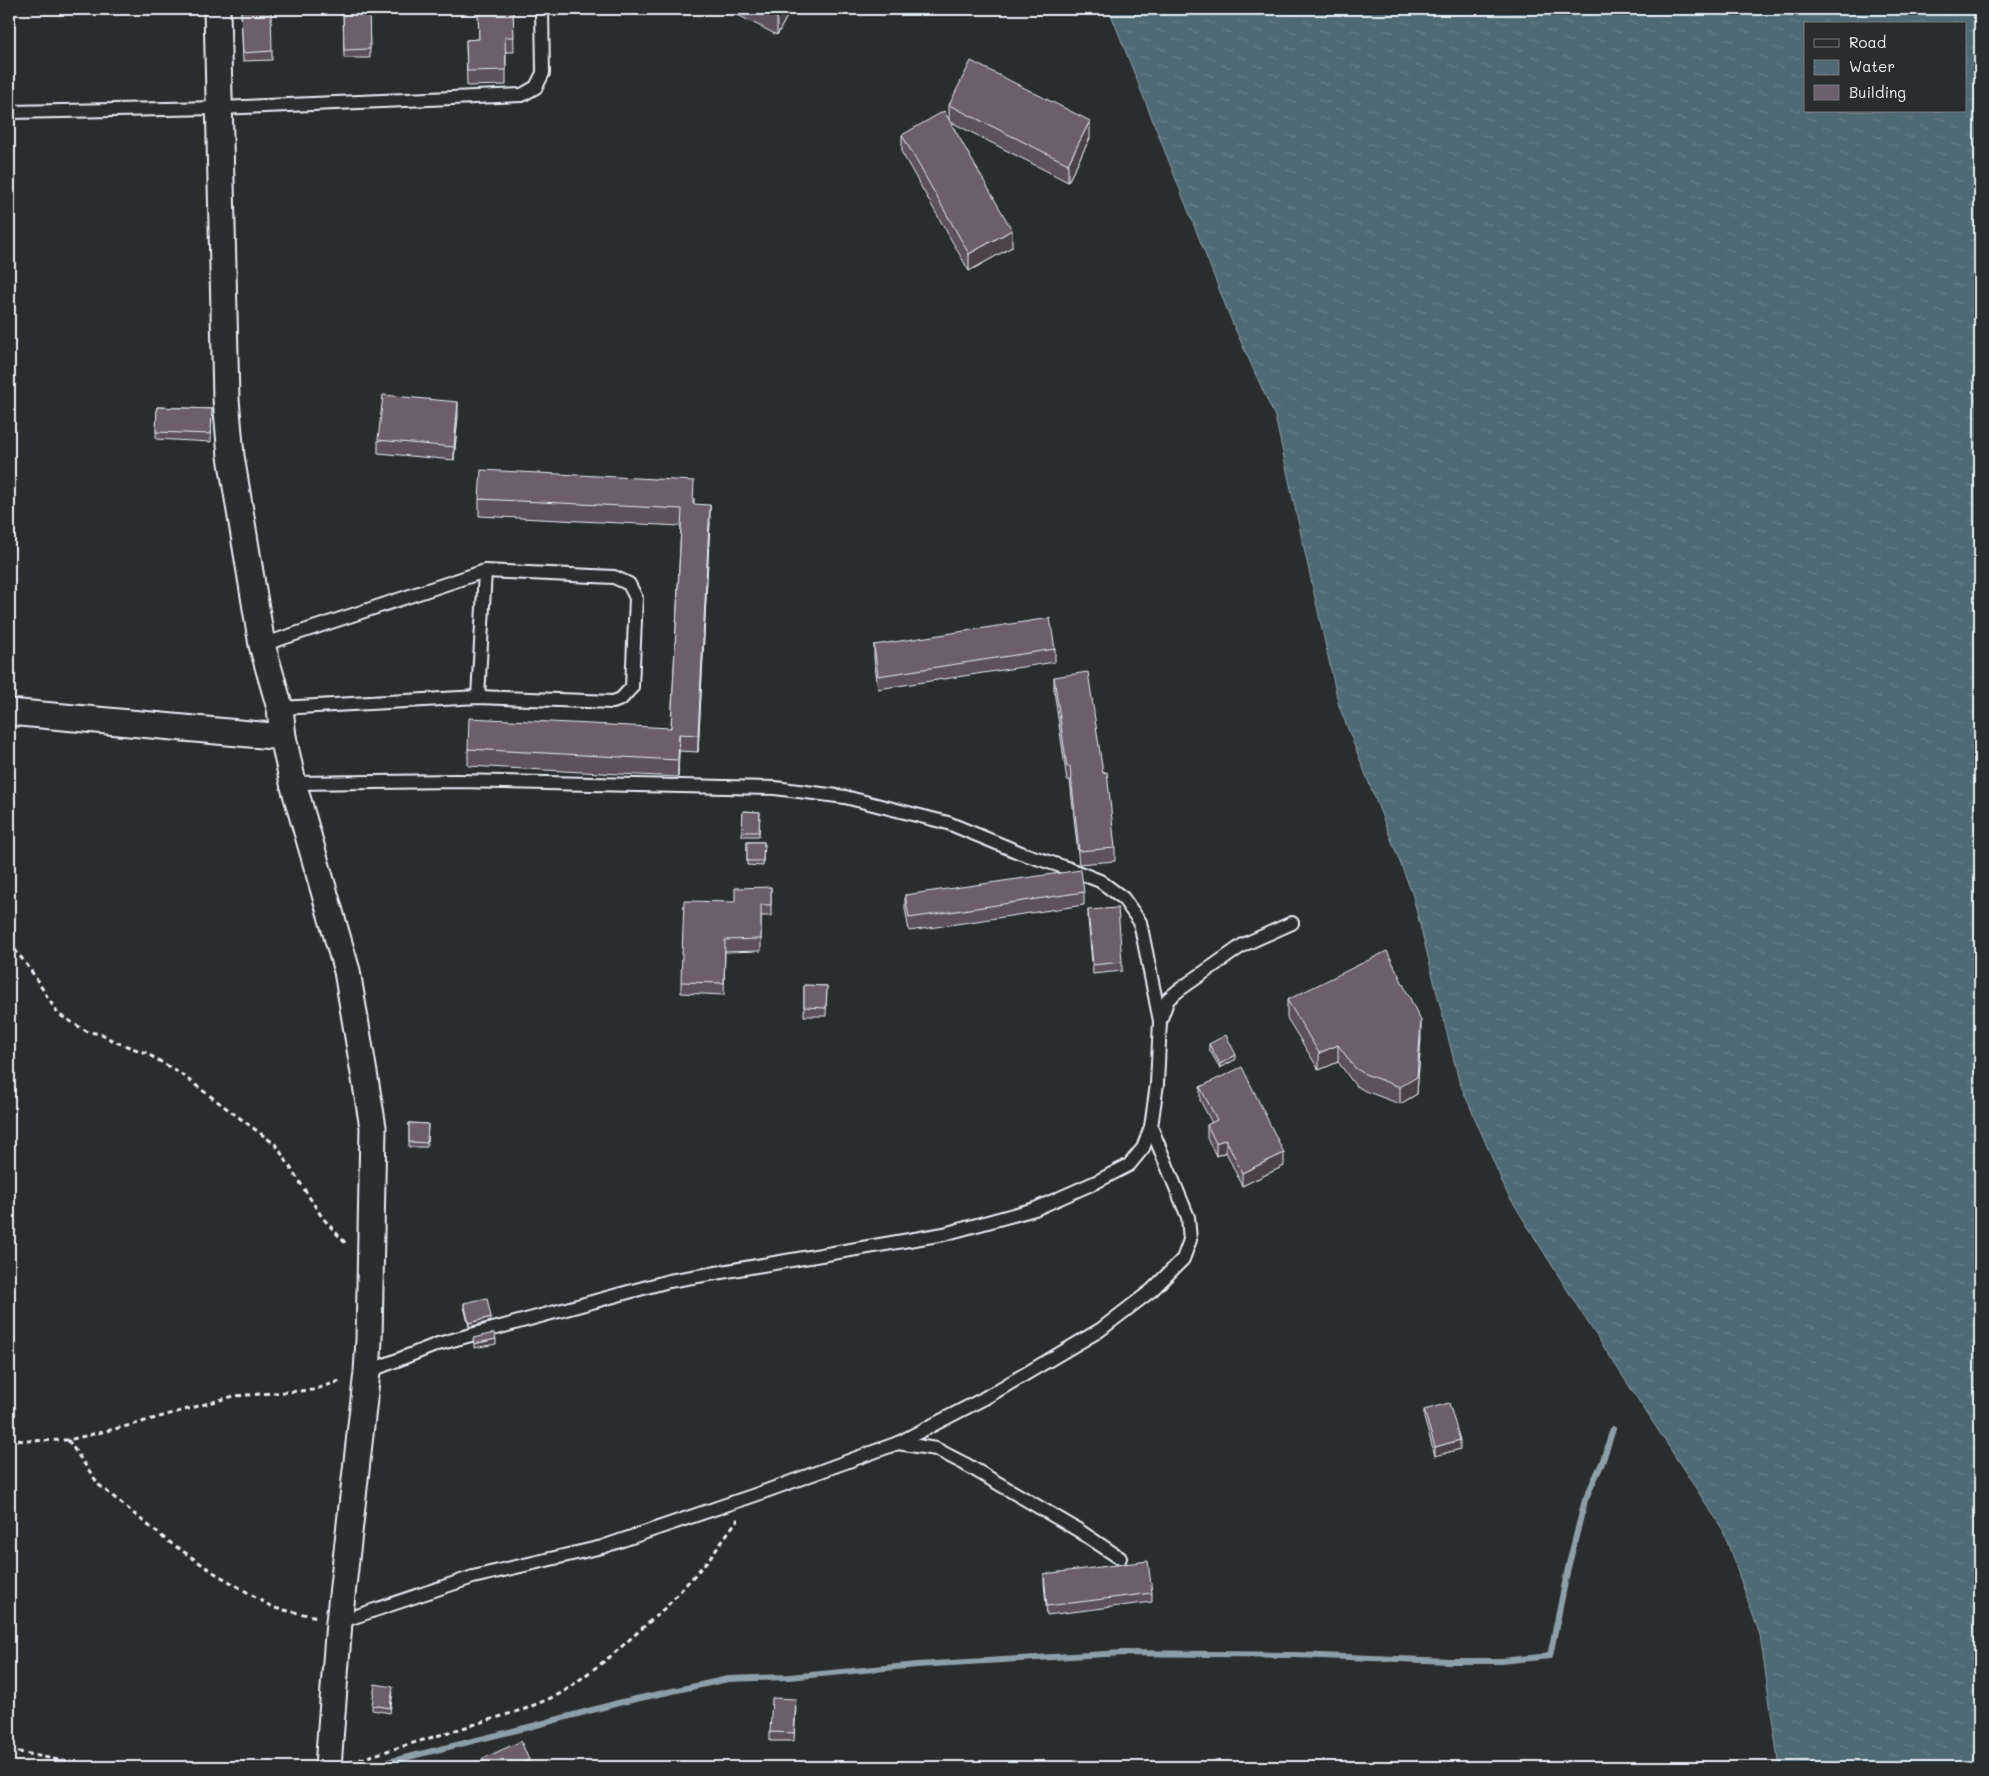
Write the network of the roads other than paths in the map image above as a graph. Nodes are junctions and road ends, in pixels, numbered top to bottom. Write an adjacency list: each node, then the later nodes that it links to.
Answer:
1 (217, 9): 3 (street)
2 (542, 9): 3 (lane)
3 (219, 108): 4 (lane); 6 (street)
4 (9, 112)
5 (485, 571): 6 (lane); 7 (lane); 7 (lane)
6 (262, 645): 8 (street)
7 (478, 697): 8 (lane)
8 (280, 708): 10 (street)
9 (9, 712): 10 (street)
10 (283, 737): 11 (street)
11 (293, 783): 13 (lane); 15 (street)
12 (1292, 923): 13 (lane)
13 (1160, 1021): 14 (lane)
14 (1152, 1127): 15 (lane); 16 (lane)
15 (367, 1372): 18 (street)
16 (898, 1443): 17 (lane); 18 (lane)
17 (1120, 1558)
18 (339, 1622): 19 (street)
19 (335, 1766)

